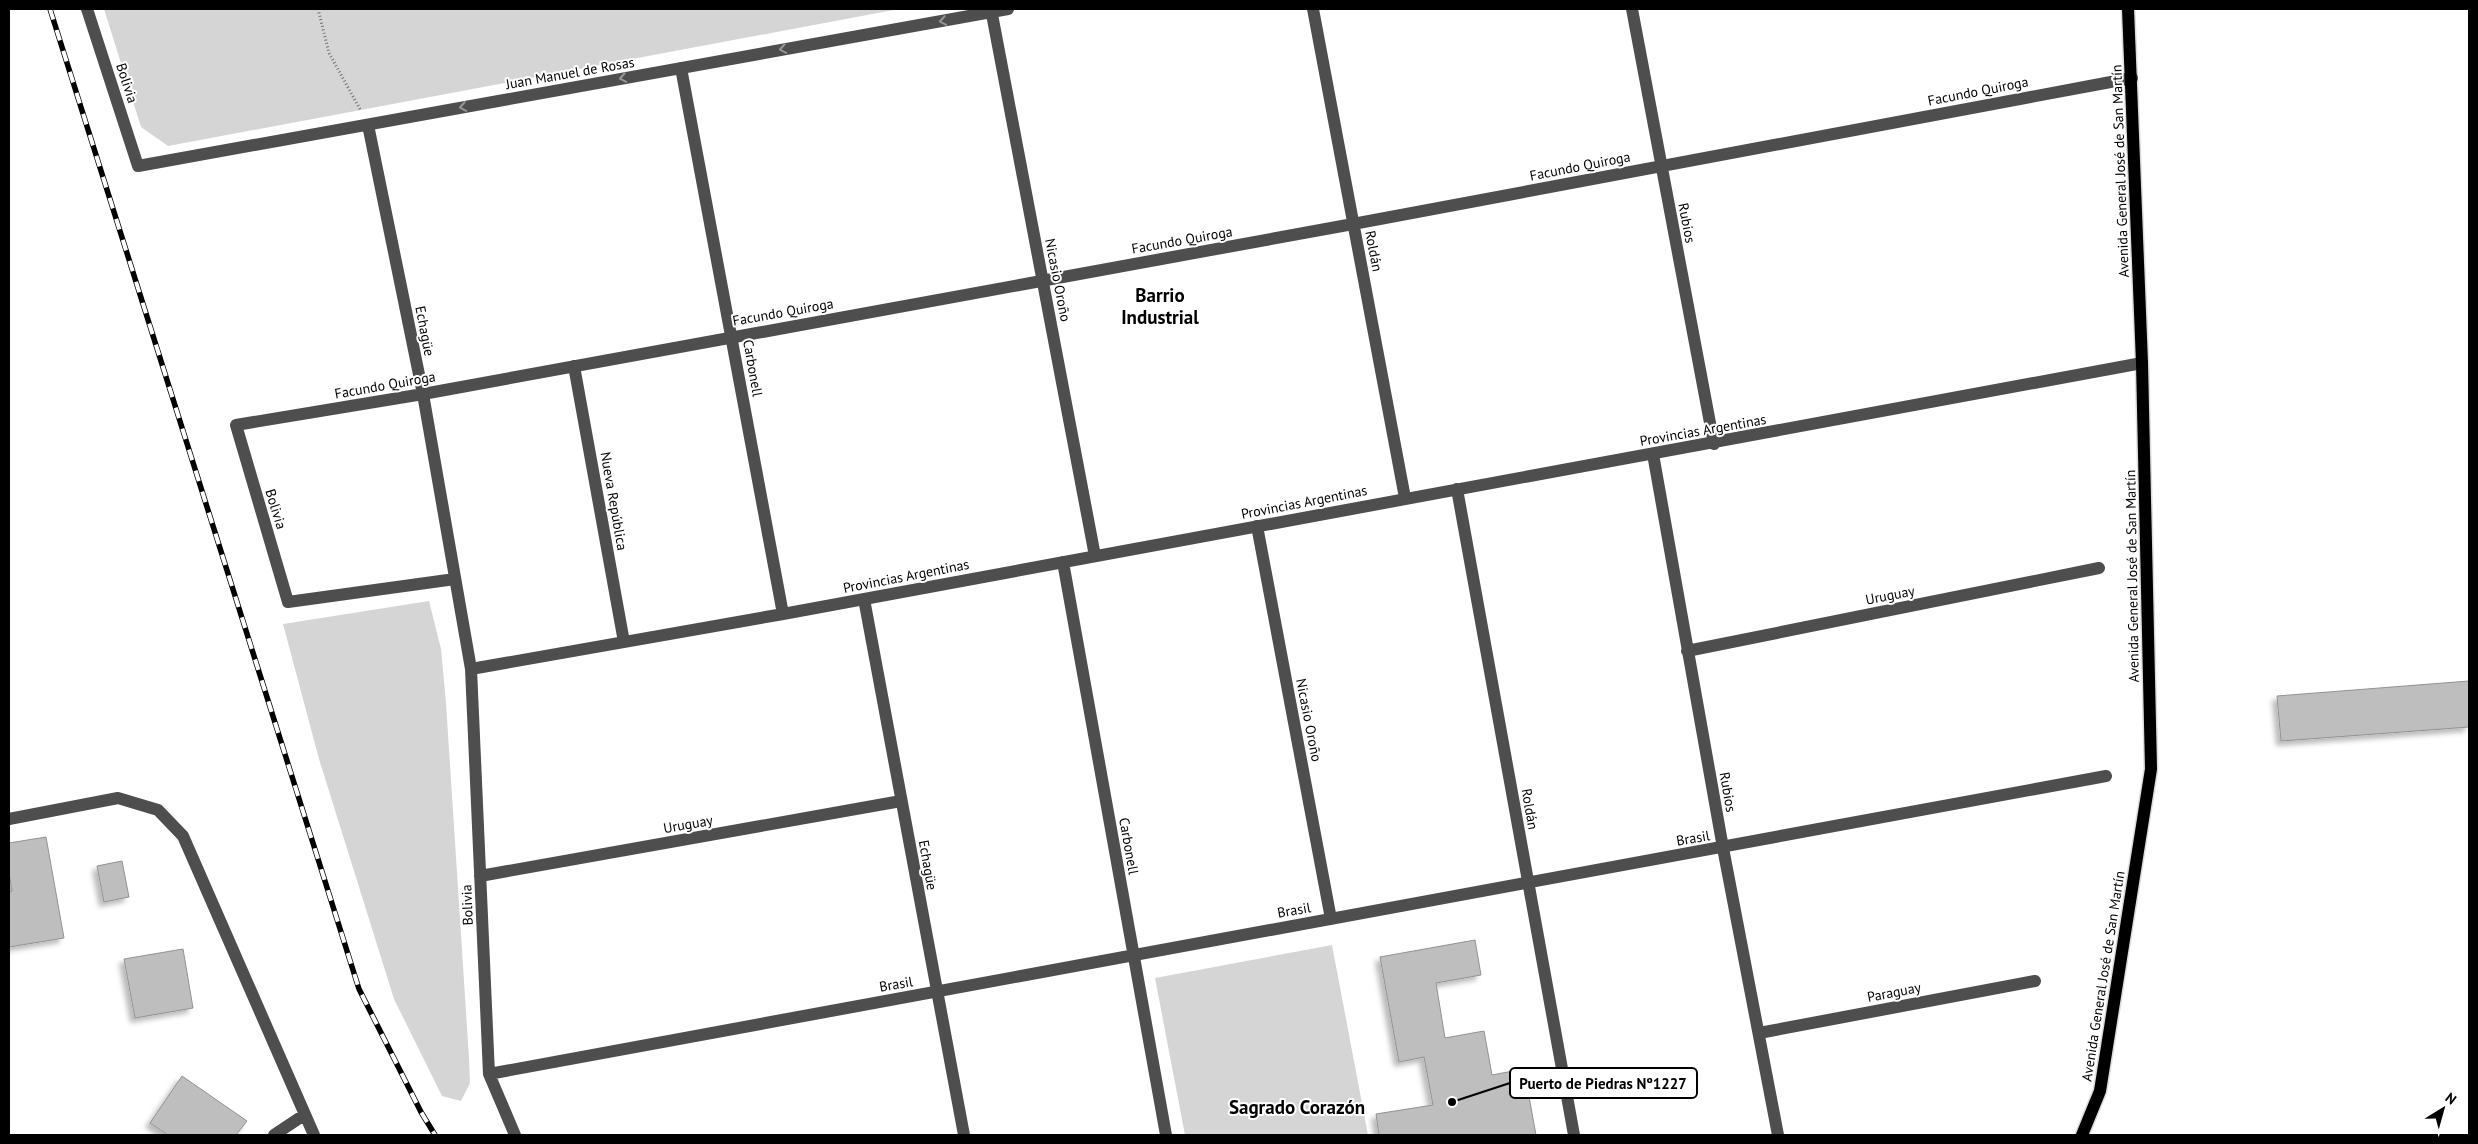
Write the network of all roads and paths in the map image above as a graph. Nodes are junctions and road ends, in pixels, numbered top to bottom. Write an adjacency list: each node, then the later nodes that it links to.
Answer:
1 (87, 9): 11 (street, Bolivia)
2 (318, 9): 10 (path)
3 (1008, 9): 7 (street, Juan Manuel de Rosas)
4 (1313, 9): 13 (street, Roldán)
5 (1632, 9): 12 (street, Rubios)
6 (2128, 9): 9 (main road, Avenida General José de San Martín)
7 (991, 10): 8 (street, Juan Manuel de Rosas, one-way to 8); 14 (street, Nicasio Oroño)
8 (681, 68): 10 (street, Juan Manuel de Rosas, one-way to 10); 15 (street, Carbonell)
9 (2132, 78): 12 (street, Facundo Quiroga); 16 (main road, Avenida General José de San Martín)
10 (368, 125): 11 (street, Juan Manuel de Rosas); 18 (street, Echagüe)
11 (138, 166)
12 (1661, 166): 13 (street, Facundo Quiroga); 20 (street, Rubios)
13 (1353, 224): 14 (street, Facundo Quiroga); 23 (street, Roldán)
14 (1043, 280): 15 (street, Facundo Quiroga); 25 (street, Nicasio Oroño)
15 (733, 337): 17 (street, Facundo Quiroga); 30 (street, Carbonell)
16 (2142, 362): 20 (street, Provincias Argentinas); 54 (main road, Avenida General José de San Martín)
17 (574, 366): 18 (street, Facundo Quiroga); 31 (street, Nueva República)
18 (423, 394): 19 (street, Facundo Quiroga); 28 (street, Echagüe)
19 (236, 425): 28 (street, Bolivia)
20 (1714, 444): 21 (street, Provincias Argentinas)
21 (1653, 454): 22 (street, Provincias Argentinas); 32 (street, Rubios)
22 (1457, 489): 23 (street, Provincias Argentinas); 39 (street, Roldán)
23 (1404, 498): 24 (street, Provincias Argentinas)
24 (1257, 526): 25 (street, Provincias Argentinas); 40 (street, Nicasio Oroño)
25 (1095, 556): 26 (street, Provincias Argentinas)
26 (1063, 562): 29 (street, Provincias Argentinas); 41 (street, Carbonell)
27 (2099, 568): 32 (street, Uruguay)
28 (455, 579): 33 (street, Echagüe)
29 (864, 599): 30 (street, Provincias Argentinas); 35 (street, Echagüe)
30 (783, 614): 31 (street, Provincias Argentinas)
31 (624, 642): 33 (street, Provincias Argentinas)
32 (1687, 651): 37 (street, Rubios)
33 (471, 668): 38 (street, Bolivia)
34 (2106, 776): 37 (street, Brasil)
35 (901, 801): 38 (street, Uruguay); 43 (street, Echagüe)
36 (9, 819): 46 (street)
37 (1723, 848): 39 (street, Brasil); 44 (street, Rubios)
38 (480, 876): 45 (street, Bolivia)
39 (1528, 882): 40 (street, Brasil); 52 (street, Roldán)
40 (1331, 919): 41 (street, Brasil)
41 (1133, 955): 43 (street, Brasil); 51 (street, Carbonell)
42 (2035, 981): 44 (street, Paraguay)
43 (937, 991): 45 (street, Brasil); 50 (street, Echagüe)
44 (1759, 1033): 53 (street, Rubios)
45 (489, 1074): 49 (street, Bolivia)
46 (304, 1115): 47 (street); 48 (street)
47 (274, 1135)
48 (314, 1135)
49 (515, 1135)
50 (964, 1135)
51 (1166, 1135)
52 (1574, 1135)
53 (1778, 1135)
54 (2082, 1135)

